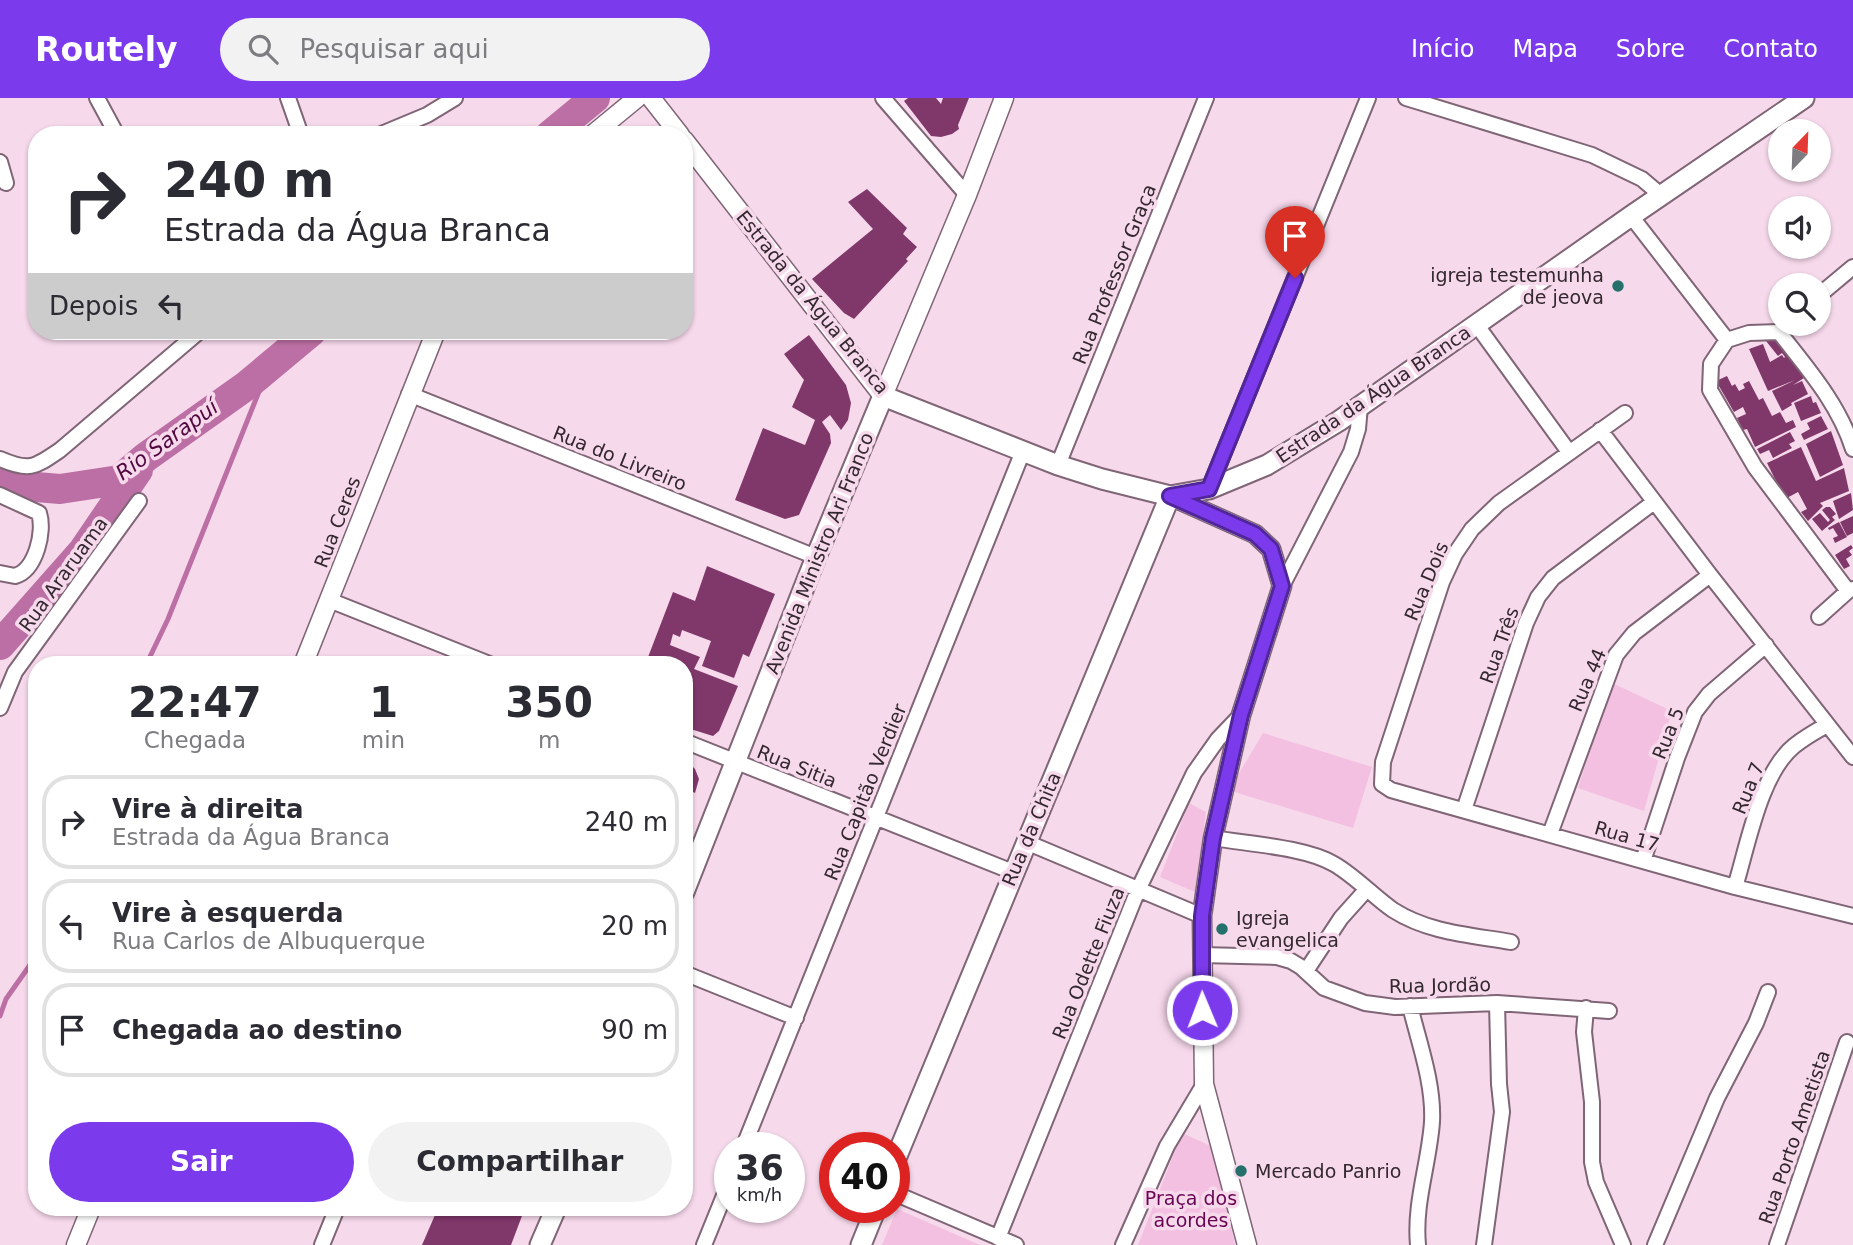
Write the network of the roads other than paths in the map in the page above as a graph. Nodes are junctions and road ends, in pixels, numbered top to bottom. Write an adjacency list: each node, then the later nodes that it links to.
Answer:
1 (97, 98): 12 (street)
2 (288, 98): 13 (street)
3 (455, 98): 14 (street)
4 (637, 98): 15 (street)
5 (651, 98): 16 (street)
6 (883, 98): 20 (street)
7 (1004, 98): 20 (street, Avenida Ministro Ari Franco)
8 (1206, 98): 38 (street, Rua Professor Graça)
9 (1368, 98): 39 (street)
10 (1406, 98): 21 (street)
11 (1804, 98): 21 (main road, Estrada da Água Branca)
12 (112, 126)
13 (298, 126)
14 (401, 126)
15 (603, 126)
16 (673, 126)
17 (693, 153): 30 (street, Estrada da Água Branca)
18 (0, 162): 19 (street)
19 (6, 183)
20 (968, 195): 30 (street, Avenida Ministro Ari Franco)
21 (1662, 196): 22 (main road, Estrada da Água Branca)
22 (1631, 216): 25 (main road, Estrada da Água Branca); 28 (street)
23 (1853, 267): 24 (street)
24 (1831, 285)
25 (1476, 324): 31 (main road, Estrada da Água Branca); 36 (street)
26 (189, 340): 37 (street)
27 (432, 340): 29 (street, Rua Ceres)
28 (1727, 340): 34 (street); 48 (street)
29 (409, 394): 44 (street, Rua do Livreiro); 49 (street, Rua Ceres)
30 (883, 396): 35 (main road, Estrada da Água Branca); 44 (main road, Avenida Ministro Ari Franco)
31 (1360, 406): 39 (main road, Estrada da Água Branca); 47 (street)
32 (1625, 413): 33 (street, Rua Dois)
33 (1600, 430): 36 (street, Rua Dois); 43 (street)
34 (1853, 449)
35 (1023, 451): 38 (main road, Estrada da Água Branca); 63 (street, Rua Capitão Verdier)
36 (1569, 452): 61 (street, Rua Dois)
37 (0, 459)
38 (1058, 465): 41 (main road, Estrada da Água Branca)
39 (1209, 489): 41 (main road, Estrada da Água Branca)
40 (0, 495): 45 (street)
41 (1170, 496): 47 (street); 66 (main road, Rua da Chita)
42 (139, 501): 54 (street, Rua Araruama)
43 (1654, 502): 46 (street); 62 (street, Rua Três)
44 (816, 557): 60 (main road, Avenida Ministro Ari Franco)
45 (1, 575)
46 (1710, 575): 51 (street); 64 (street, Rua 44)
47 (1282, 586): 56 (street)
48 (1850, 590): 50 (street)
49 (329, 600): 52 (street, Rua Ceres); 53 (street)
50 (1819, 617)
51 (1766, 645): 57 (street); 67 (street, Rua 5)
52 (307, 656)
53 (469, 656)
54 (6, 681): 55 (street, Rua Araruama)
55 (0, 708)
56 (1240, 716): 65 (street); 72 (street, Rua Odette Fiuza)
57 (1827, 724): 59 (street); 70 (street, Rua 7)
58 (693, 745): 60 (street, Rua Sitia)
59 (1853, 757)
60 (734, 761): 63 (street, Rua Sitia); 68 (main road, Avenida Ministro Ari Franco)
61 (1391, 790): 62 (street, Rua 17)
62 (1464, 810): 64 (street, Rua 17)
63 (876, 818): 69 (street, Rua Sitia); 84 (street, Rua Capitão Verdier)
64 (1550, 834): 67 (street, Rua 17)
65 (1213, 838): 71 (street); 73 (street)
66 (1026, 842): 69 (main road, Rua da Chita); 72 (street)
67 (1643, 861): 70 (street, Rua 17)
68 (693, 868)
69 (1013, 872): 88 (main road, Rua da Chita)
70 (1735, 887): 74 (street, Rua 17)
71 (1367, 889): 75 (street); 77 (street)
72 (1138, 890): 73 (street); 95 (street, Rua Odette Fiuza)
73 (1202, 916): 76 (street)
74 (1853, 916)
75 (1511, 942)
76 (1201, 955): 77 (street, Rua Jordão); 86 (street)
77 (1306, 971): 81 (street, Rua Jordão)
78 (693, 977): 84 (street)
79 (1769, 992): 107 (street)
80 (1497, 1003): 81 (street, Rua Jordão); 82 (street, Rua Jordão); 105 (street)
81 (1410, 1006): 104 (street)
82 (1586, 1008): 83 (street, Rua Jordão); 106 (street)
83 (1609, 1011)
84 (796, 1018): 87 (street, Rua Capitão Verdier)
85 (1847, 1042): 108 (street, Rua Porto Ametista)
86 (1204, 1084): 102 (street); 103 (street)
87 (750, 1132)
88 (907, 1132)
89 (910, 1200): 95 (street)
90 (88, 1216): 96 (street)
91 (334, 1216): 97 (street)
92 (553, 1216): 98 (main road)
93 (714, 1220): 99 (street)
94 (870, 1223): 100 (main road)
95 (998, 1238): 101 (street)
96 (76, 1245)
97 (322, 1245)
98 (540, 1245)
99 (704, 1245)
100 (861, 1245)
101 (1016, 1245)
102 (1123, 1245)
103 (1247, 1245)
104 (1418, 1245)
105 (1484, 1245)
106 (1623, 1245)
107 (1655, 1245)
108 (1777, 1245)

